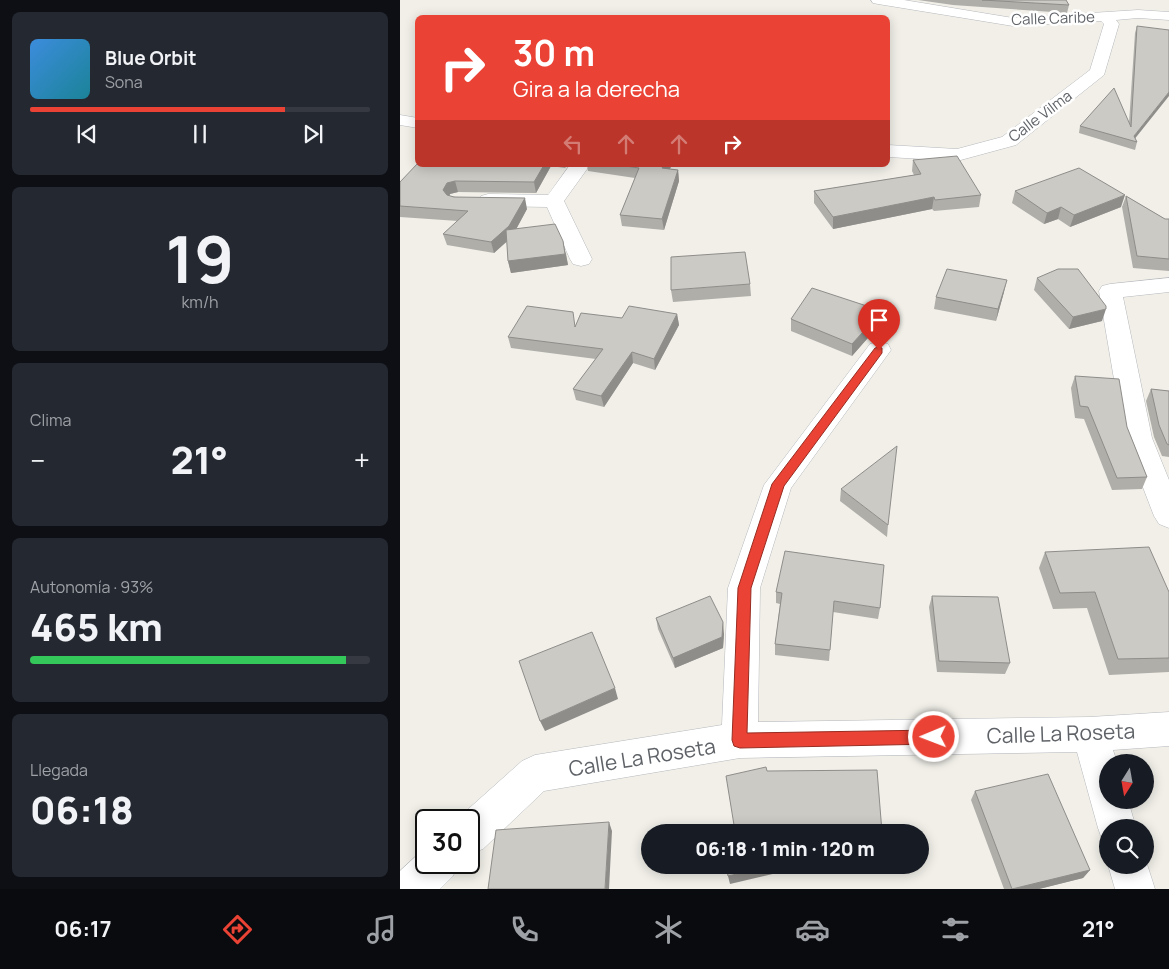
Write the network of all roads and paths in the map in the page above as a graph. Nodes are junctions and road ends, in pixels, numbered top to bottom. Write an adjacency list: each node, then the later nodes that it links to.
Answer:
1 (878, 0): 2 (street, Calle Caribe)
2 (1105, 16): 3 (street, Calle Caribe); 6 (street, Calle Vilma)
3 (1169, 16)
4 (400, 120): 5 (street)
5 (415, 122)
6 (890, 151)
7 (579, 167): 9 (street)
8 (468, 200): 9 (street)
9 (554, 200): 10 (street)
10 (581, 259)
11 (1169, 286): 13 (street)
12 (879, 350): 16 (street)
13 (1169, 516)
14 (1169, 729): 15 (street, Calle La Roseta)
15 (1090, 734): 16 (street, Calle La Roseta); 17 (street)
16 (740, 740): 18 (street, Calle La Roseta)
17 (1099, 764)
18 (480, 826)
19 (427, 874): 21 (street)
20 (1131, 874): 22 (street)
21 (411, 889)
22 (1135, 889)

